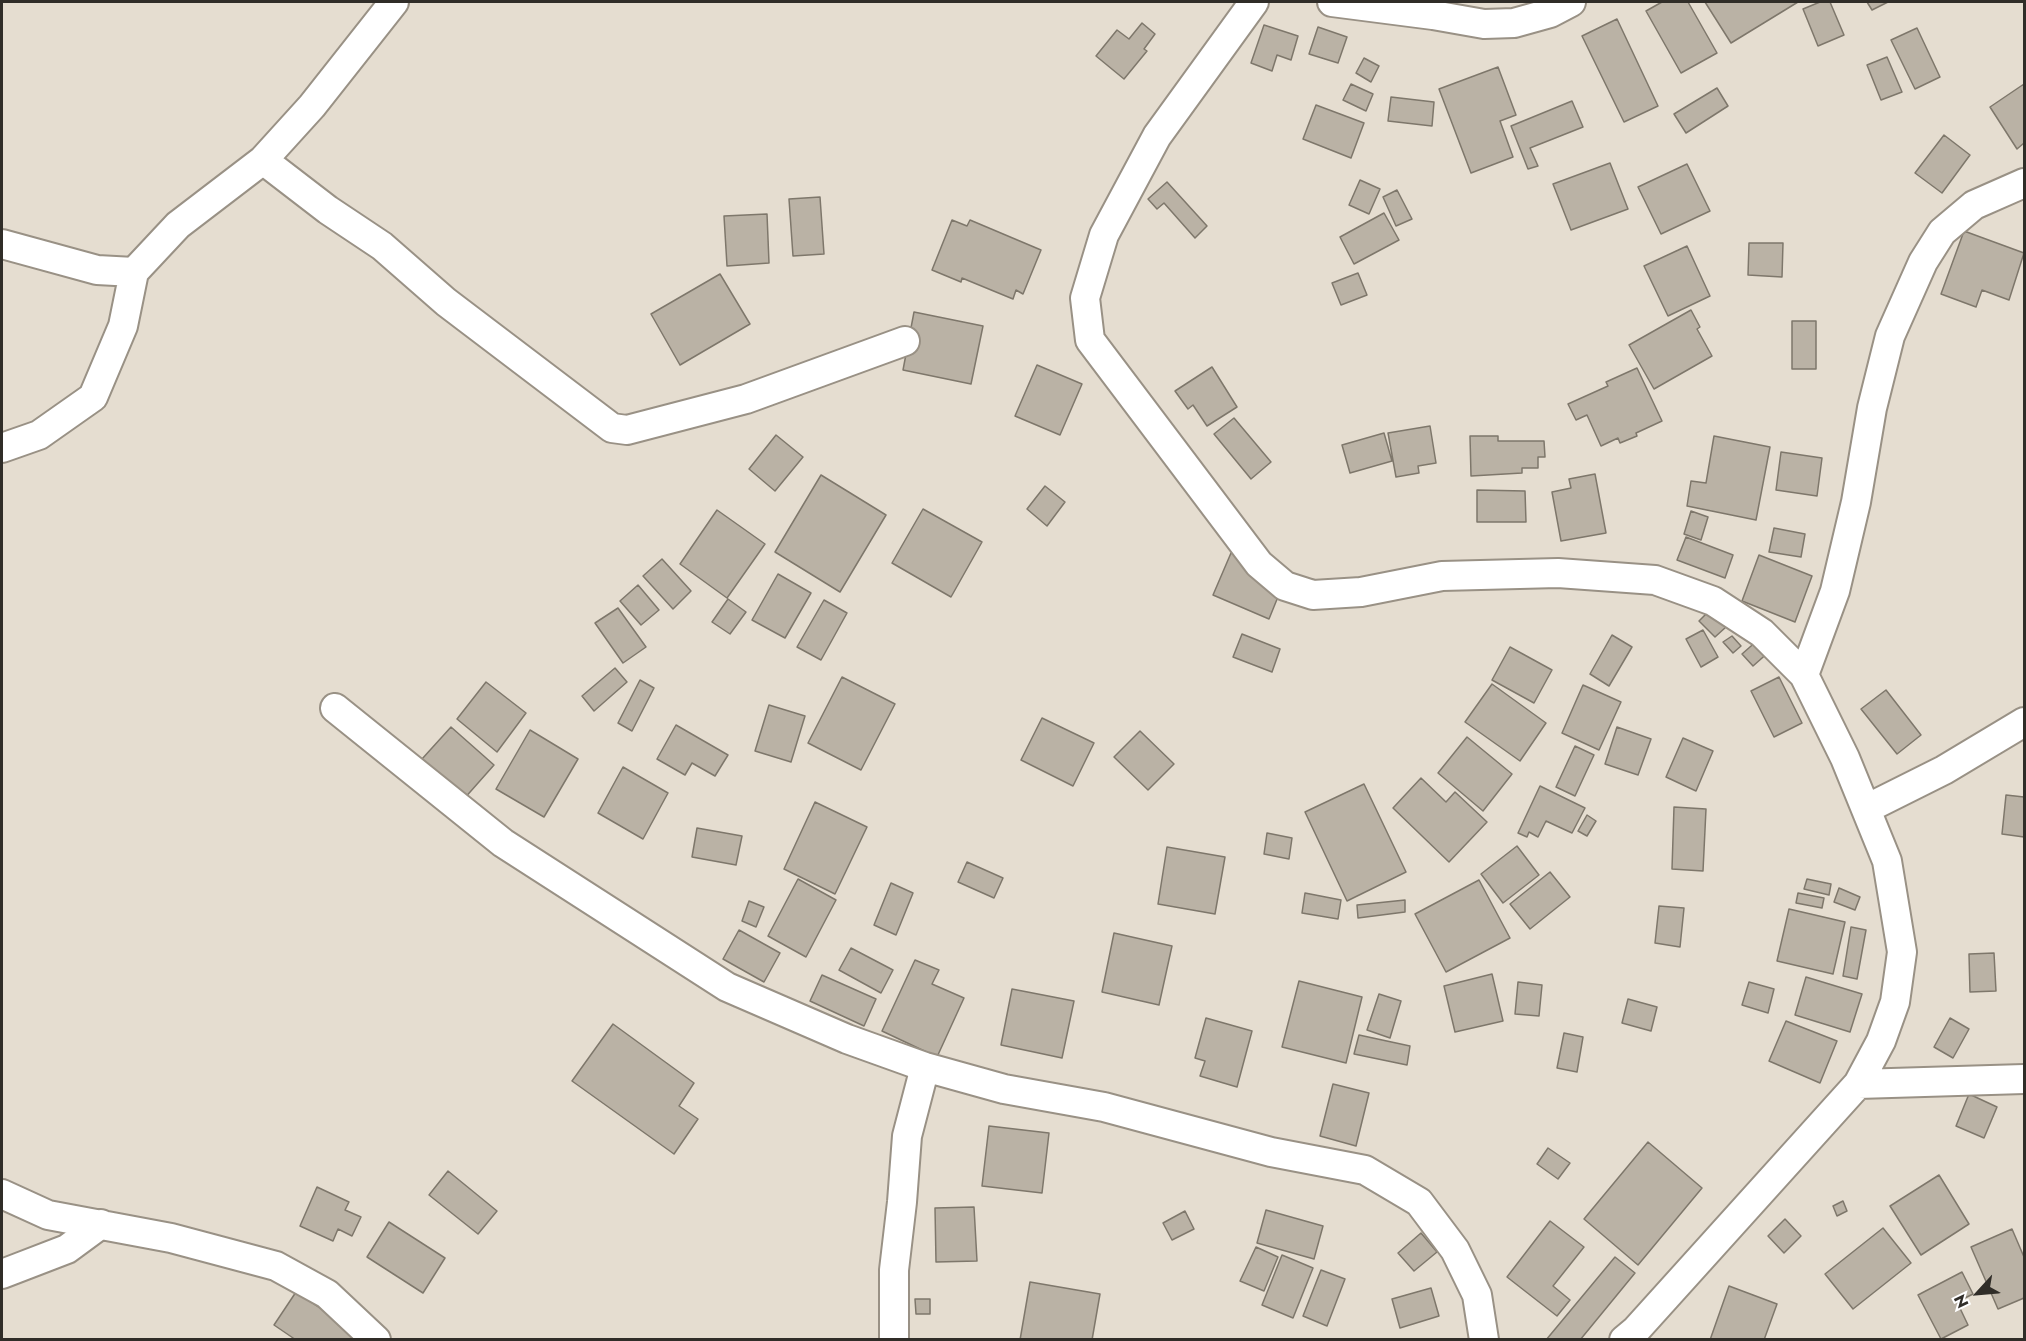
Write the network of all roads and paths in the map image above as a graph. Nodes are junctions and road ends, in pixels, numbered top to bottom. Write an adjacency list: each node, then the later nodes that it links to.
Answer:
1 (394, 2): 5 (street)
2 (1254, 2): 11 (street)
3 (1332, 2): 4 (street)
4 (1571, 2)
5 (263, 160): 8 (street); 9 (street)
6 (2025, 183): 11 (street)
7 (2, 244): 8 (street)
8 (134, 272): 10 (street)
9 (905, 341)
10 (2, 448)
11 (1804, 675): 14 (street)
12 (335, 708): 15 (street)
13 (2025, 722): 14 (street)
14 (1866, 809): 17 (street)
15 (925, 1067): 22 (street); 23 (street)
16 (2025, 1079): 17 (street)
17 (1858, 1084): 24 (street)
18 (2, 1194): 19 (street)
19 (101, 1224): 20 (street); 21 (street)
20 (2, 1274)
21 (376, 1340)
22 (894, 1340)
23 (1484, 1340)
24 (1624, 1340)

